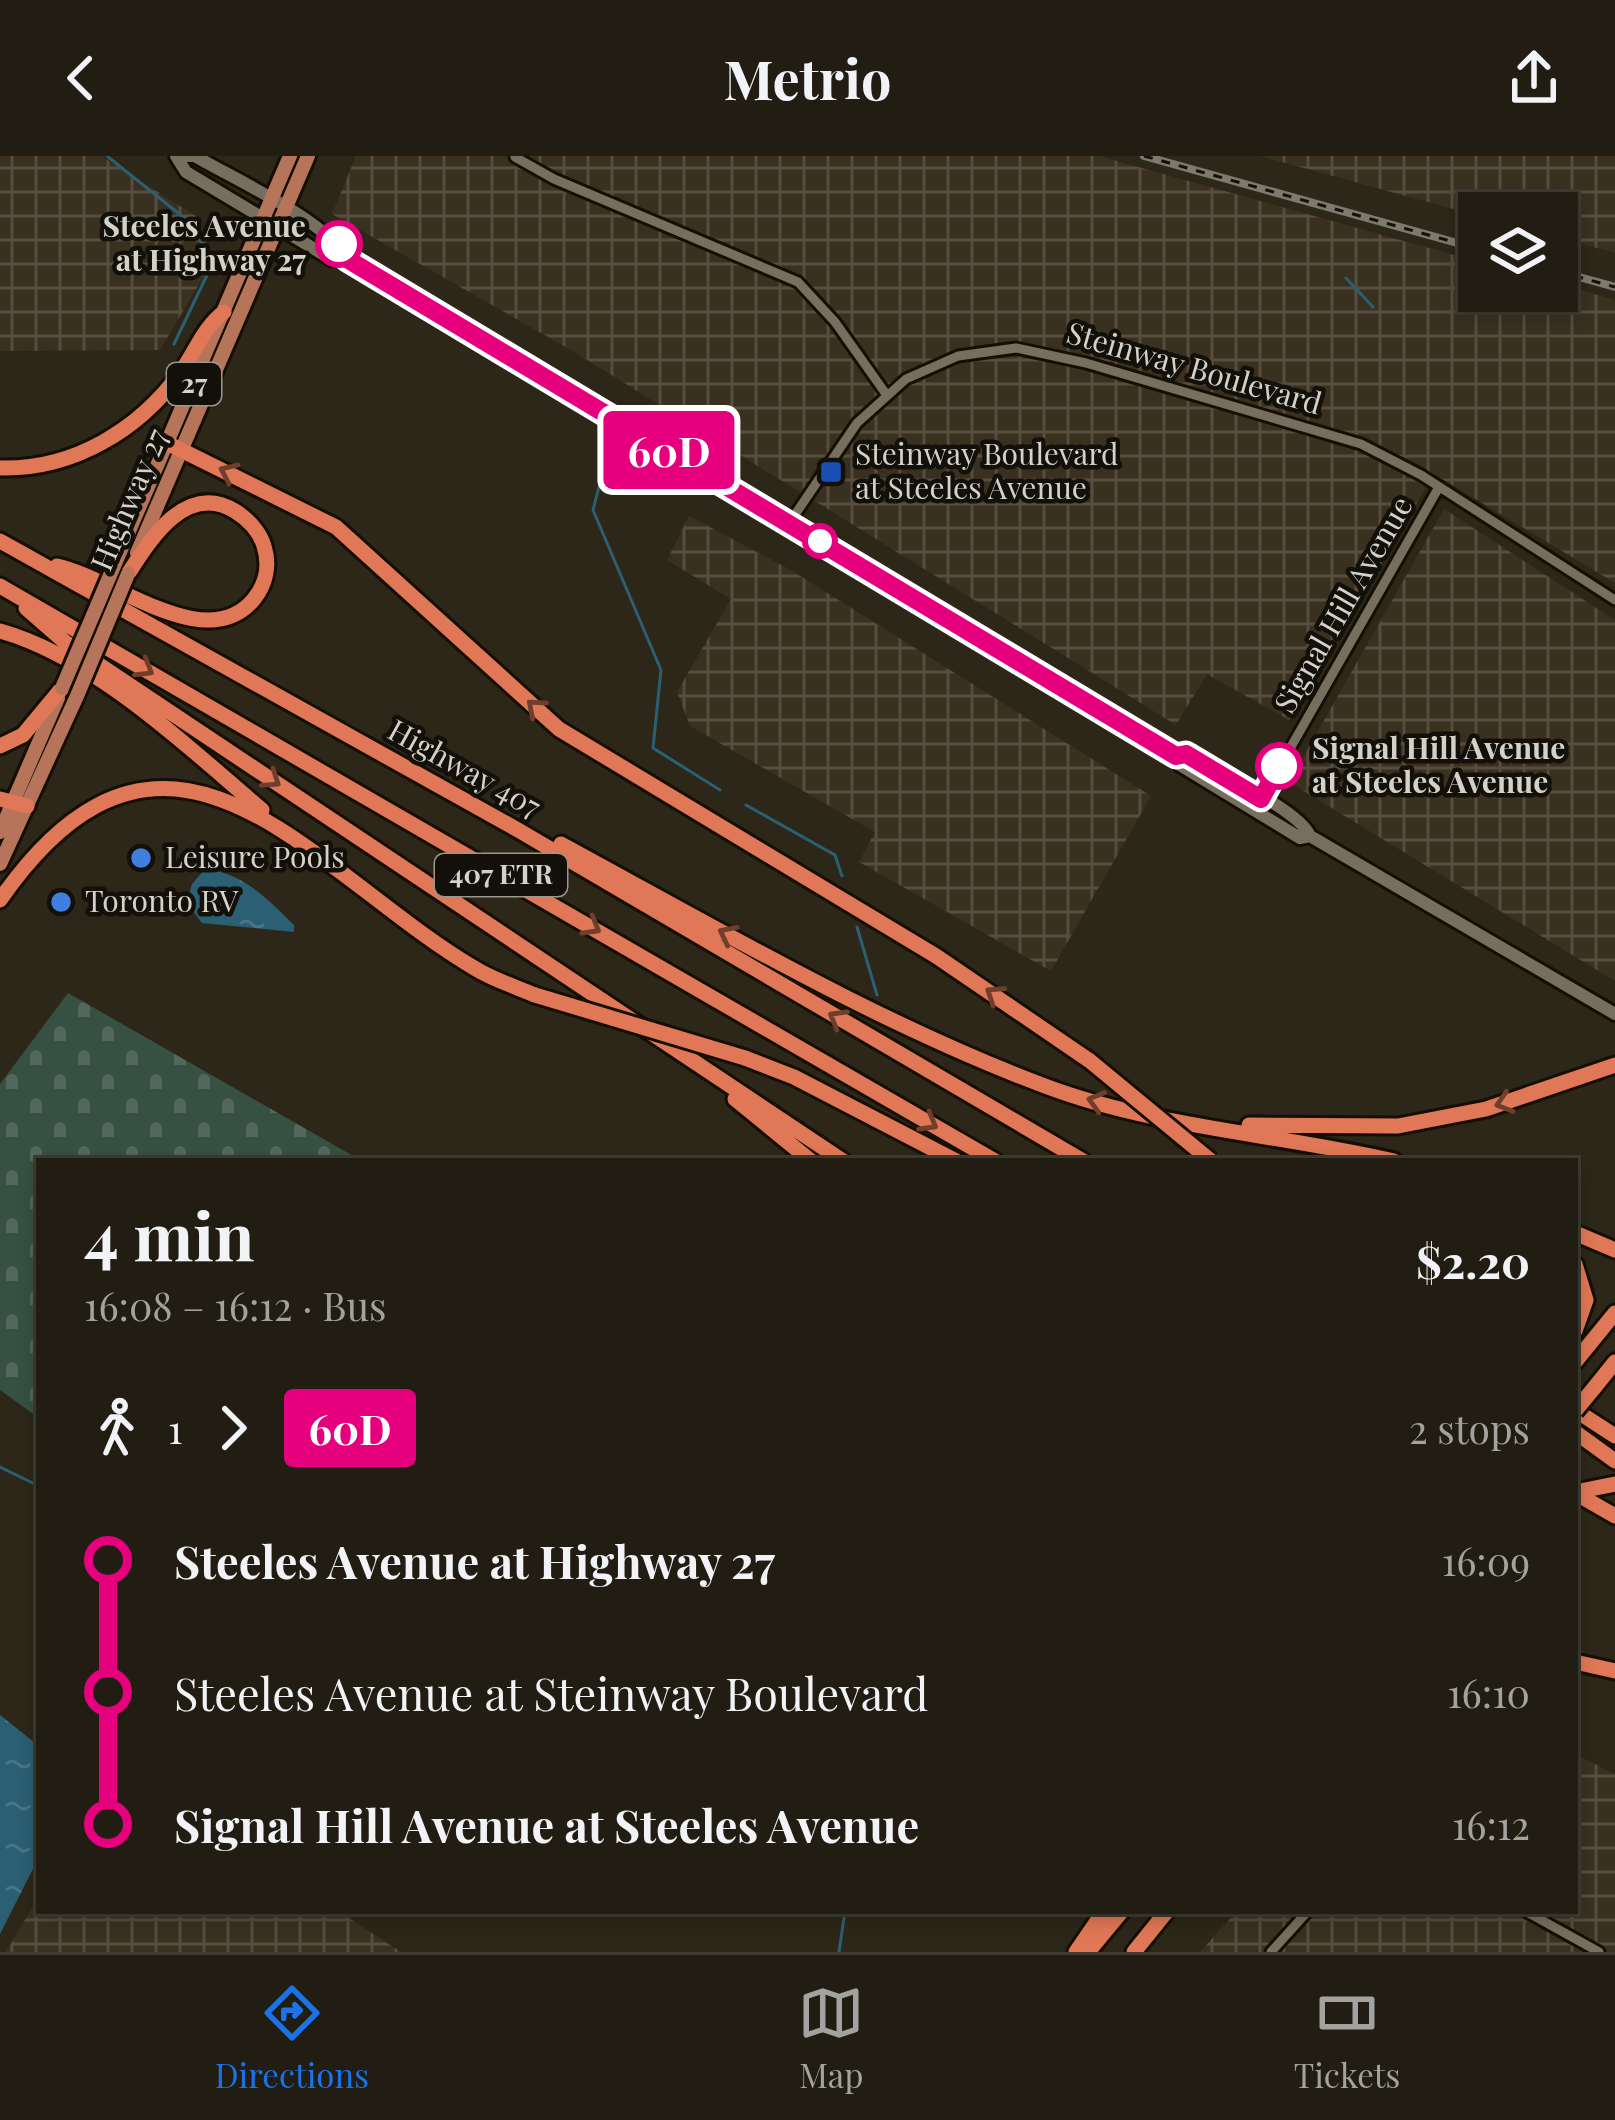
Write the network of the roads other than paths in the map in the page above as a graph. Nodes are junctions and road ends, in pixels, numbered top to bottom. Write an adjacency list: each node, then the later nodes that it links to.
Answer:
1 (180, 156): 5 (main road); 7 (main road)
2 (290, 156): 5 (main road, Highway 27)
3 (308, 156): 6 (main road, Highway 27)
4 (514, 157): 11 (street)
5 (271, 200): 6 (main road); 7 (main road, Highway 27 / 27)
6 (285, 210): 8 (main road, Highway 27); 9 (main road)
7 (263, 217): 8 (main road); 10 (main road, Highway 27 / 27)
8 (278, 226): 9 (main road); 12 (main road, Highway 27 / 27)
9 (347, 259): 15 (main road)
10 (224, 312): 12 (main road, Highway 27 / 27); 13 (highway)
11 (886, 394): 14 (street, Steinway Boulevard); 15 (street, Steinway Boulevard)
12 (175, 446): 18 (main road, Highway 27 / 27); 40 (highway, one-way to 12, bridge)
13 (0, 468)
14 (1439, 487): 20 (street, Steinway Boulevard); 25 (street, Signal Hill Avenue)
15 (790, 523): 25 (main road)
16 (0, 541): 17 (highway, Highway 407 / 407 ETR)
17 (39, 563): 18 (highway); 26 (highway, Highway 407 / 407 ETR)
18 (121, 570): 22 (main road, Highway 27 / 27, bridge)
19 (3, 588): 32 (highway, one-way to 32); 38 (highway, 407 ETR, one-way to 38)
20 (1615, 600)
21 (0, 631): 28 (highway)
22 (70, 692): 23 (highway); 24 (main road, Highway 27 / 27)
23 (0, 746)
24 (13, 803): 27 (main road, Highway 27 / 27); 29 (main road, Highway 27 / 27)
25 (1258, 804): 31 (main road)
26 (518, 830): 34 (highway, one-way to 26); 39 (highway, Highway 407 / 407 ETR, one-way to 26)
27 (0, 832)
28 (292, 835): 30 (highway); 37 (highway, bridge)
29 (0, 864)
30 (0, 900)
31 (1615, 1014)
32 (698, 1064): 35 (highway); 36 (highway)
33 (1615, 1065): 34 (highway, one-way to 34)
34 (1210, 1126): 41 (highway)
35 (808, 1158)
36 (839, 1158)
37 (950, 1158)
38 (990, 1158)
39 (1078, 1158)
40 (1207, 1158)
41 (1378, 1158)
42 (1578, 1234): 43 (highway)
43 (1615, 1250)
44 (1578, 1274): 46 (highway)
45 (1615, 1313): 47 (highway)
46 (1578, 1322)
47 (1578, 1358)
48 (1615, 1362): 49 (highway, bridge)
49 (1578, 1407)
50 (1578, 1413): 52 (highway)
51 (1578, 1434): 54 (highway)
52 (1615, 1436)
53 (1578, 1446): 54 (highway)
54 (1615, 1464)
55 (1615, 1484): 56 (highway)
56 (1578, 1492)
57 (1578, 1495): 58 (highway)
58 (1615, 1516)
59 (1578, 1663): 60 (highway)
60 (1615, 1671)
61 (1102, 1914): 66 (highway)
62 (1120, 1914): 67 (highway)
63 (1165, 1914): 68 (highway)
64 (1305, 1914): 69 (street)
65 (1530, 1914): 70 (street)
66 (1076, 1952)
67 (1088, 1952)
68 (1134, 1952)
69 (1271, 1952)
70 (1599, 1952)

